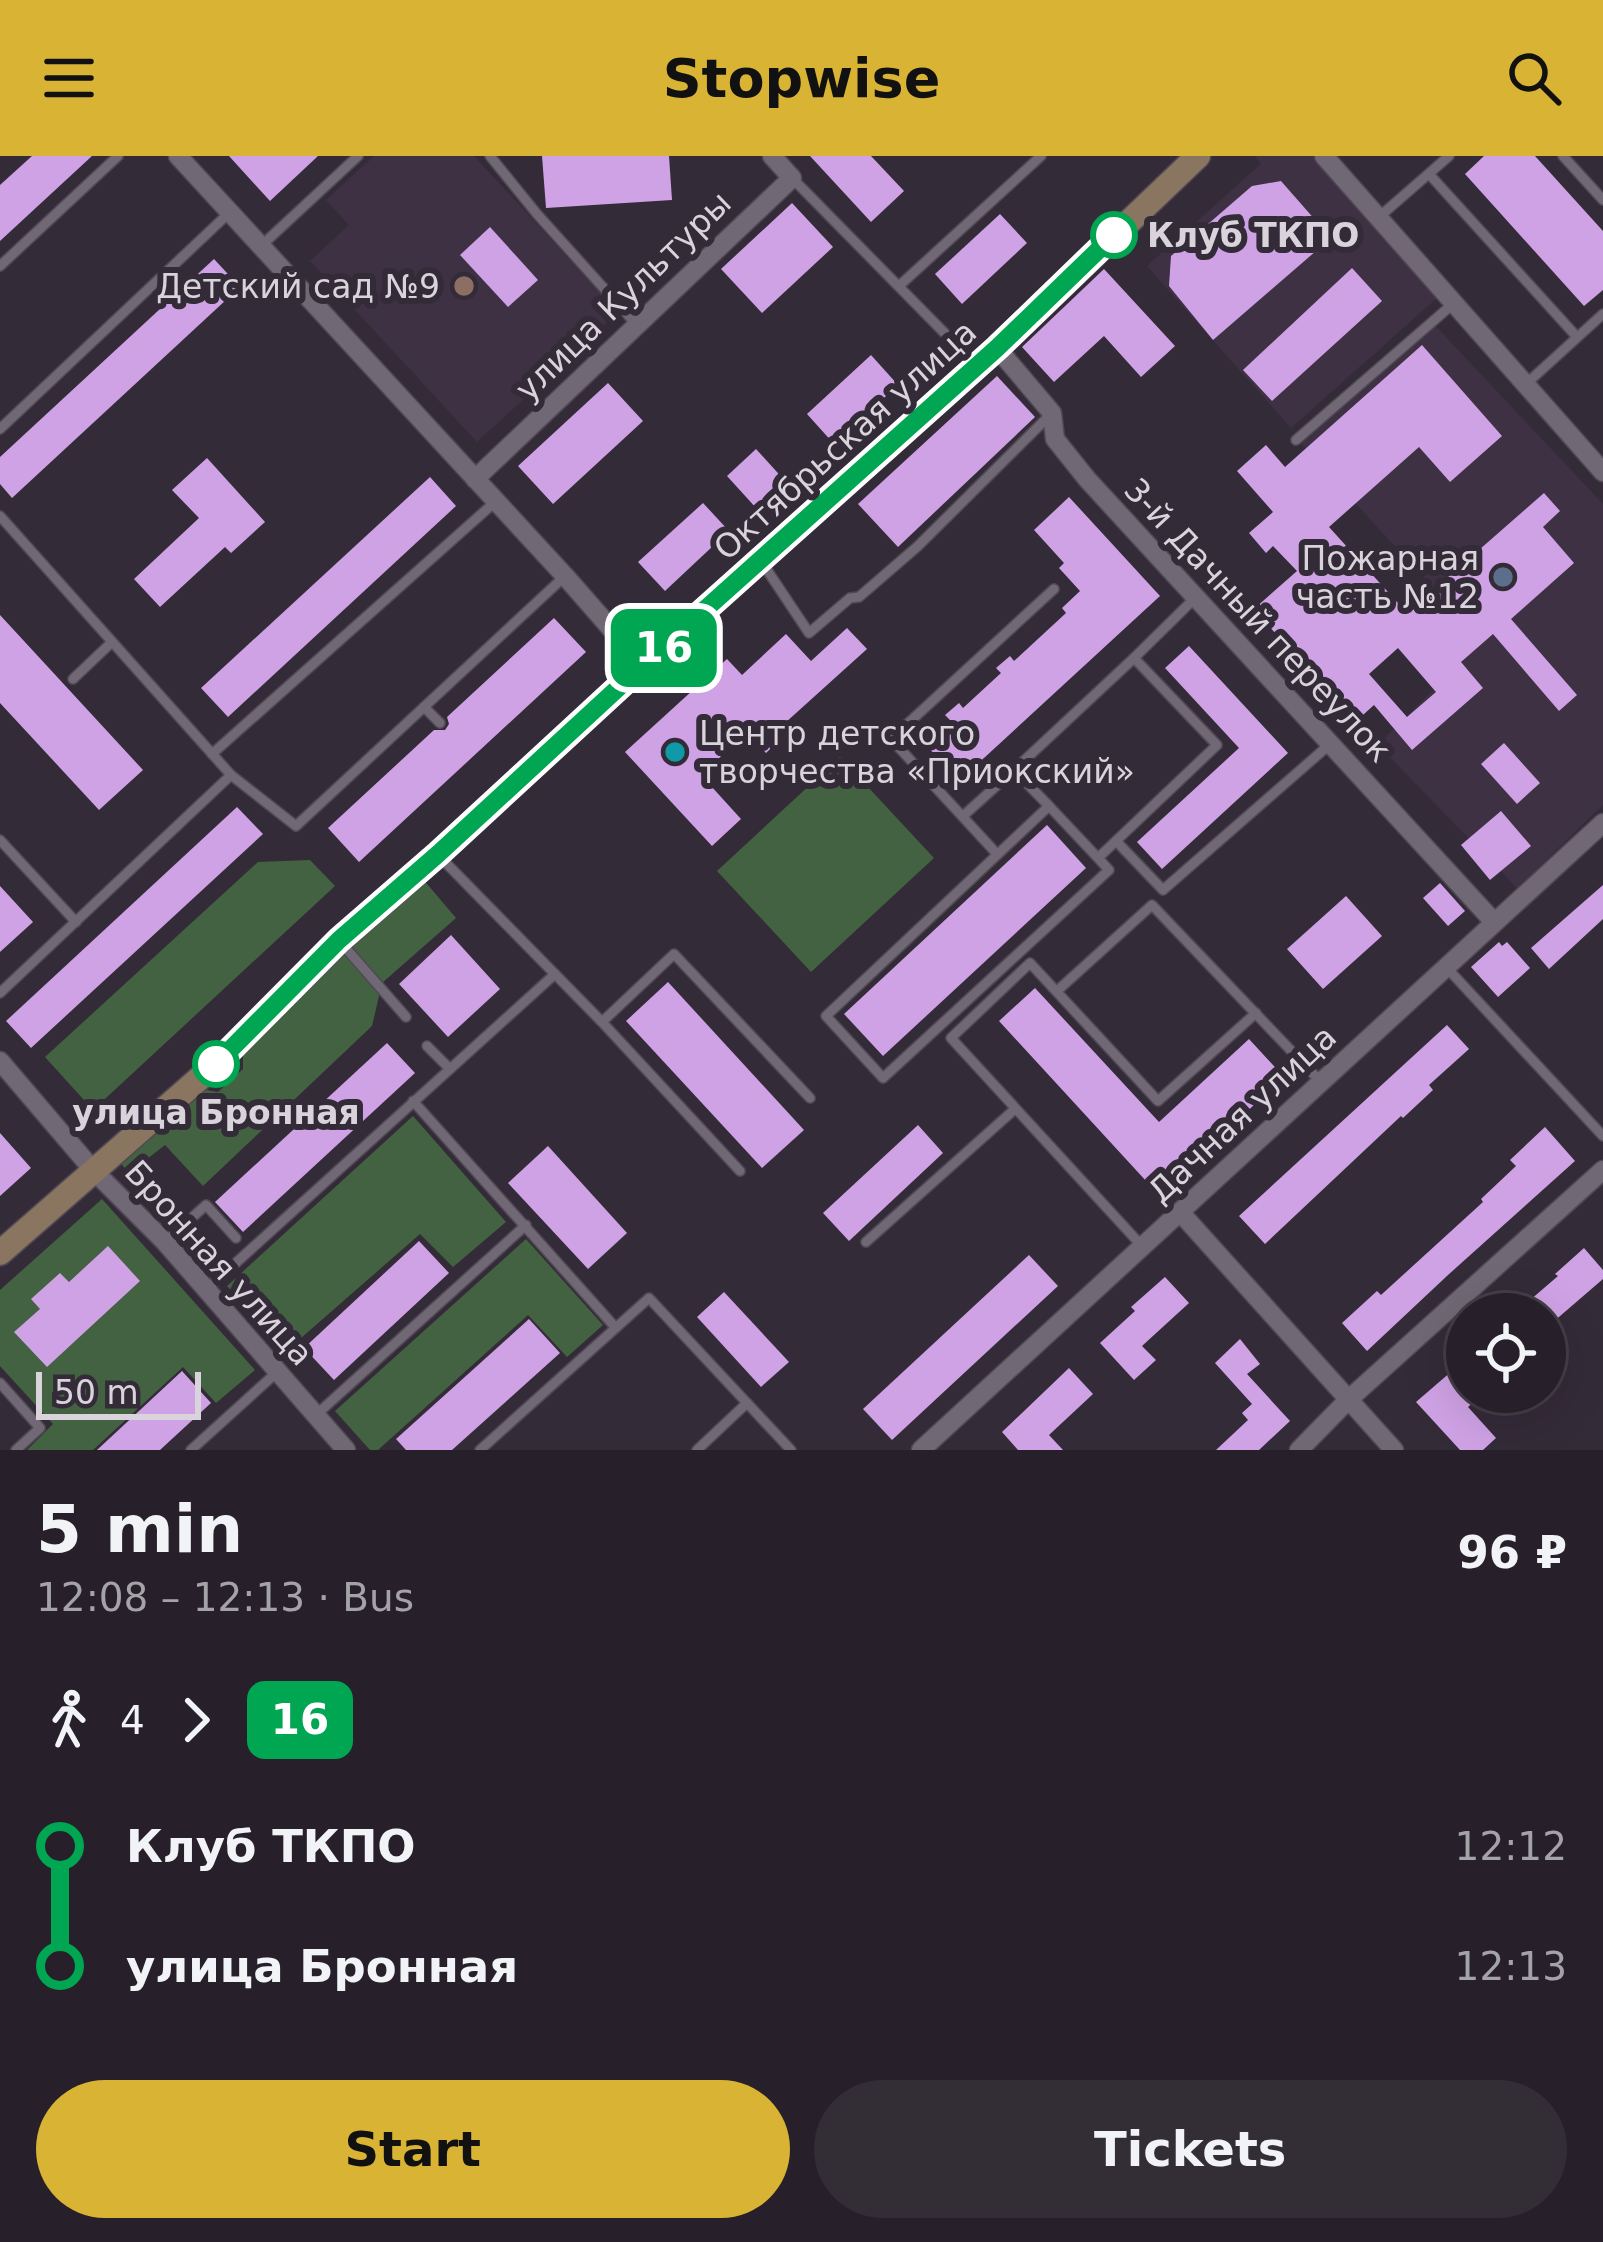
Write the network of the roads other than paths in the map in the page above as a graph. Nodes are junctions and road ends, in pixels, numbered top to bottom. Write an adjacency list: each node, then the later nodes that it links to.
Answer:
1 (118, 156): 17 (lane)
2 (178, 156): 14 (street)
3 (358, 156): 16 (lane)
4 (490, 156): 21 (lane)
5 (772, 156): 12 (street)
6 (1041, 156): 18 (lane)
7 (1198, 156): 23 (main road, Октябрьская улица)
8 (1324, 156): 15 (street)
9 (1449, 156): 11 (lane)
10 (1563, 156): 13 (lane)
11 (1429, 174): 15 (lane); 22 (lane)
12 (792, 178): 18 (lane); 21 (street, улица Культуры)
13 (1603, 200)
14 (230, 212): 16 (street); 27 (lane)
15 (1379, 217): 19 (street)
16 (261, 246): 30 (street)
17 (0, 266)
18 (899, 286): 24 (lane)
19 (1454, 303): 25 (street); 28 (lane)
20 (1603, 314): 22 (lane)
21 (636, 324): 30 (street, улица Культуры)
22 (1577, 338): 25 (lane)
23 (997, 348): 24 (main road, Октябрьская улица); 26 (street, 3-й Дачный переулок)
24 (976, 365): 33 (main road, Октябрьская улица)
25 (1526, 384): 29 (street)
26 (1052, 413): 33 (lane); 36 (street, 3-й Дачный переулок)
27 (0, 429)
28 (1296, 440)
29 (1603, 472)
30 (475, 479): 31 (street)
31 (496, 501): 34 (street); 44 (lane)
32 (0, 516): 37 (lane)
33 (761, 561): 39 (main road, Октябрьская улица)
34 (566, 576): 39 (street); 41 (lane)
35 (1054, 589): 48 (lane)
36 (1197, 596): 38 (lane); 43 (street, 3-й Дачный переулок)
37 (112, 642): 40 (lane); 44 (lane)
38 (1134, 658): 45 (lane); 51 (lane)
39 (643, 665): 52 (main road, Октябрьская улица)
40 (73, 679)
41 (424, 707): 42 (lane); 46 (lane)
42 (440, 723)
43 (1331, 743): 51 (lane); 56 (street, 3-й Дачный переулок)
44 (212, 754): 46 (lane)
45 (1013, 770): 47 (lane); 48 (lane)
46 (231, 775): 55 (lane)
47 (1048, 806): 53 (lane); 54 (lane)
48 (963, 816): 53 (lane)
49 (1603, 823): 56 (street, Дачная улица)
50 (0, 840): 55 (lane)
51 (1116, 841): 54 (lane)
52 (438, 854): 57 (main road, Октябрьская улица); 59 (lane)
53 (997, 854): 54 (lane)
54 (1097, 857)
55 (76, 922): 60 (lane)
56 (1495, 922): 58 (street, Дачная улица)
57 (339, 940): 63 (lane); 73 (main road, Октябрьская улица)
58 (1446, 967): 68 (street, Дачная улица); 72 (lane)
59 (555, 974): 64 (lane); 67 (lane)
60 (2, 986)
61 (1057, 992): 62 (lane); 62 (lane); 71 (lane)
62 (1256, 1013): 68 (lane)
63 (406, 1018)
64 (602, 1022): 69 (lane); 75 (lane)
65 (428, 1046): 67 (lane)
66 (0, 1061): 73 (street, Бронная улица)
67 (449, 1068): 70 (lane)
68 (1321, 1082): 76 (street, Дачная улица)
69 (810, 1098)
70 (413, 1101): 77 (lane); 83 (lane)
71 (1015, 1109): 80 (lane); 81 (lane)
72 (1603, 1136)
73 (93, 1170): 79 (street, Бронная улица); 82 (main road, Октябрьская улица)
74 (1603, 1170): 87 (street)
75 (740, 1171)
76 (1180, 1212): 81 (street, Дачная улица); 87 (street)
77 (526, 1225): 84 (lane); 89 (lane)
78 (236, 1238): 79 (lane)
79 (165, 1242): 83 (street, Бронная улица)
80 (866, 1242)
81 (1142, 1246): 96 (street, Дачная улица)
82 (0, 1252)
83 (207, 1289): 85 (street, Бронная улица)
84 (615, 1327): 88 (lane); 93 (lane)
85 (278, 1371): 89 (street, Бронная улица); 91 (lane)
86 (0, 1383): 90 (lane)
87 (1348, 1400): 97 (street); 98 (street)
88 (747, 1403): 94 (lane); 95 (lane)
89 (316, 1414): 92 (street, Бронная улица)
90 (16, 1450)
91 (191, 1450)
92 (346, 1450)
93 (480, 1450)
94 (697, 1450)
95 (790, 1450)
96 (921, 1450)
97 (1299, 1450)
98 (1394, 1450)

